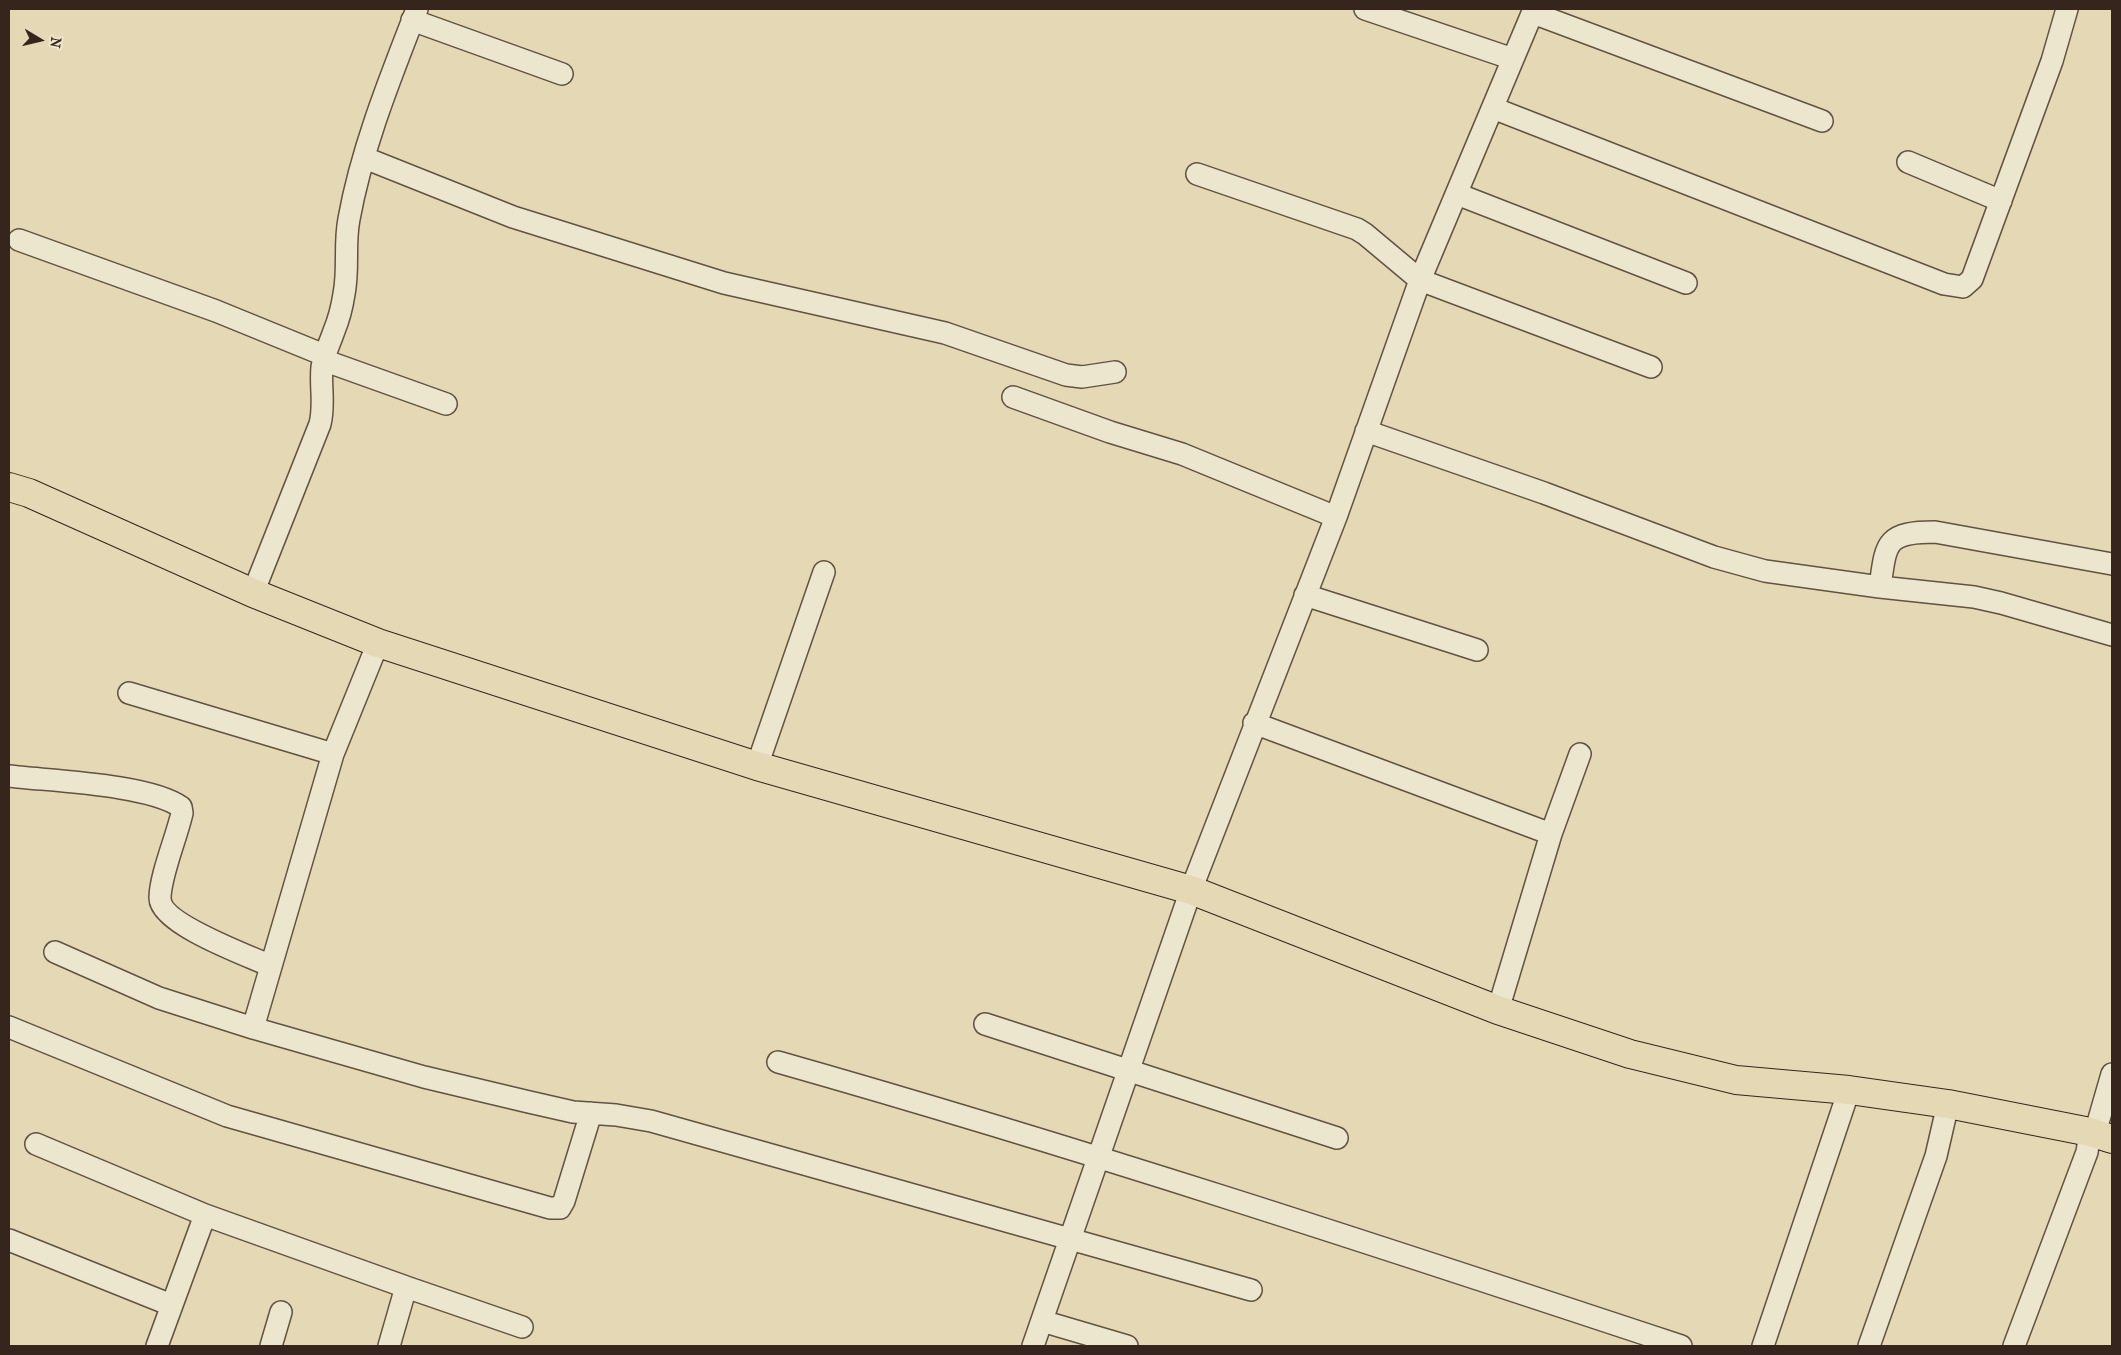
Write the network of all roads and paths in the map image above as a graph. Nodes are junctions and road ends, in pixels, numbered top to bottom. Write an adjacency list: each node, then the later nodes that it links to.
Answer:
1 (1365, 9): 5 (street)
2 (2067, 9): 13 (street)
3 (1534, 11): 5 (street); 8 (street)
4 (414, 15): 6 (street); 9 (street)
5 (1513, 59): 7 (street)
6 (562, 74)
7 (1493, 108): 12 (street); 13 (street)
8 (1822, 121)
9 (365, 158): 17 (street); 19 (street)
10 (1908, 162): 13 (street)
11 (1197, 174): 15 (street)
12 (1457, 194): 15 (street); 16 (street)
13 (2001, 201)
14 (19, 240): 17 (street)
15 (1420, 280): 18 (street); 22 (street)
16 (1686, 284)
17 (324, 358): 21 (street); 28 (street)
18 (1651, 367)
19 (1115, 372)
20 (1014, 397): 24 (street)
21 (446, 404)
22 (1366, 431): 24 (street); 27 (street)
23 (9, 487): 28 (main road)
24 (1336, 517): 29 (street)
25 (2112, 564): 27 (street)
26 (824, 572): 37 (street)
27 (1880, 587): 30 (street)
28 (253, 593): 31 (main road)
29 (1305, 594): 32 (street); 34 (street)
30 (2112, 635)
31 (378, 643): 35 (street); 37 (main road)
32 (1477, 650)
33 (129, 693): 35 (street)
34 (1254, 722): 39 (street); 40 (street)
35 (333, 754): 42 (street)
36 (1580, 754): 39 (street)
37 (757, 766): 40 (main road)
38 (9, 776): 42 (street)
39 (1551, 834): 43 (street)
40 (1191, 890): 43 (main road); 48 (street)
41 (56, 952): 46 (street)
42 (271, 966): 46 (street)
43 (1498, 1010): 50 (main road)
44 (985, 1024): 48 (street)
45 (9, 1027): 52 (street)
46 (253, 1028): 52 (street)
47 (778, 1062): 56 (street)
48 (1128, 1071): 54 (street); 56 (street)
49 (2112, 1074): 53 (street)
50 (1849, 1090): 51 (main road); 72 (street)
51 (1948, 1104): 53 (main road); 73 (street)
52 (591, 1113): 58 (street)
53 (2099, 1135): 74 (street)
54 (1337, 1138)
55 (36, 1144): 57 (street)
56 (1098, 1158): 58 (street); 71 (street)
57 (204, 1215): 60 (street); 62 (street)
58 (1070, 1238): 61 (street); 64 (street)
59 (9, 1240): 62 (street)
60 (406, 1287): 65 (street); 68 (street)
61 (1251, 1290)
62 (171, 1305): 66 (street)
63 (281, 1312): 67 (street)
64 (1042, 1321): 69 (street); 70 (street)
65 (522, 1327)
66 (157, 1346)
67 (271, 1346)
68 (389, 1346)
69 (1033, 1346)
70 (1127, 1346)
71 (1681, 1346)
72 (1762, 1346)
73 (1869, 1346)
74 (2014, 1346)

